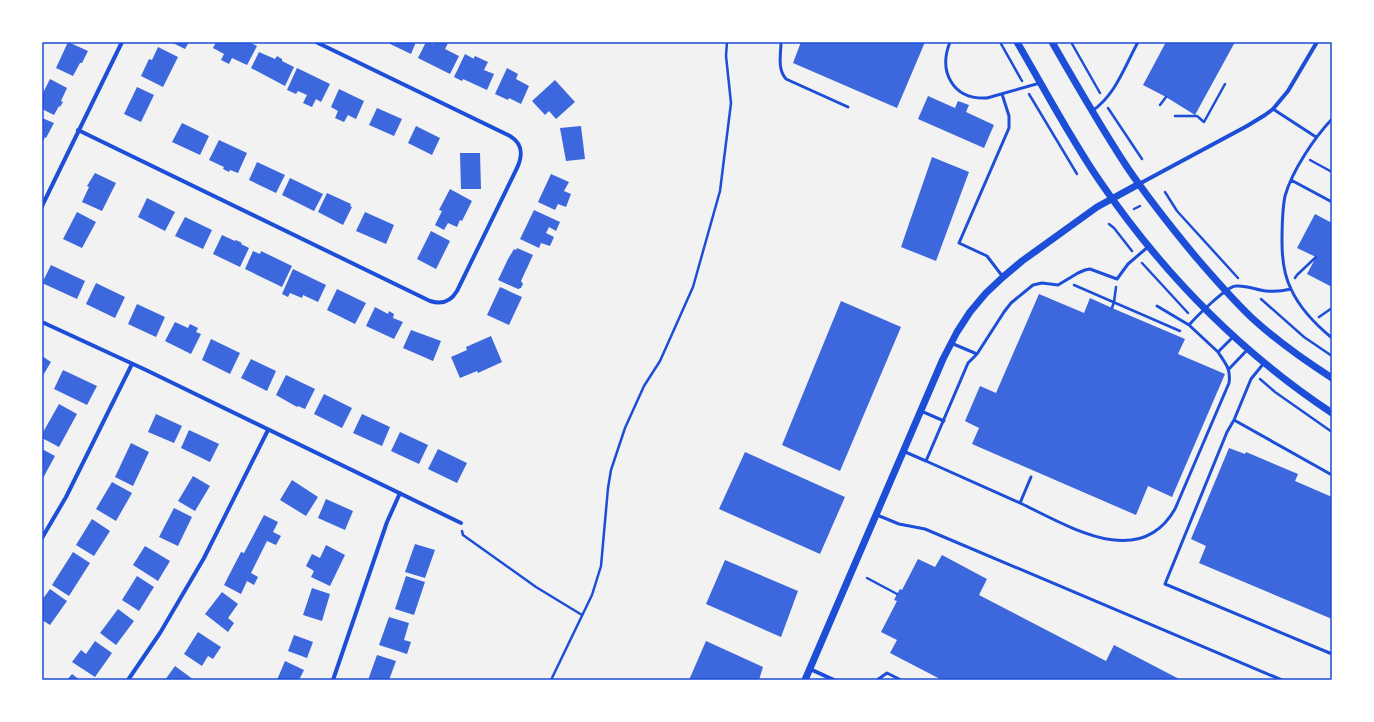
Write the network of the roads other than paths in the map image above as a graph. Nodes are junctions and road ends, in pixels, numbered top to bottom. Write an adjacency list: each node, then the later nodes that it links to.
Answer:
1 (122, 42): 15 (street)
2 (316, 42): 15 (street)
3 (781, 42): 11 (lane)
4 (950, 42): 10 (lane)
5 (1017, 42): 9 (street)
6 (1052, 42): 13 (street)
7 (1138, 42): 13 (lane)
8 (1317, 42): 12 (street)
9 (1041, 82): 10 (lane); 19 (street)
10 (1002, 94): 23 (lane)
11 (848, 107)
12 (1272, 109): 16 (lane); 18 (street)
13 (1092, 111): 18 (street)
14 (1332, 119): 16 (lane)
15 (78, 130): 21 (street)
16 (1316, 136): 17 (lane)
17 (1291, 180): 20 (lane); 24 (lane)
18 (1139, 184): 19 (street); 25 (street)
19 (1112, 198): 22 (street); 23 (street)
20 (1332, 202)
21 (42, 206)
22 (1149, 246): 27 (street); 35 (lane)
23 (1003, 277): 32 (street)
24 (1291, 289): 25 (lane); 31 (lane)
25 (1225, 291): 27 (lane); 39 (street)
26 (1156, 306): 29 (lane)
27 (1205, 309): 29 (lane); 30 (street)
28 (42, 322): 37 (street)
29 (1189, 325): 34 (lane)
30 (1234, 336): 33 (street); 34 (lane)
31 (1332, 338)
32 (951, 343): 35 (lane); 40 (street)
33 (1248, 349): 36 (street); 38 (lane)
34 (1218, 352): 38 (lane)
35 (977, 354): 43 (lane)
36 (1264, 363): 41 (street); 42 (lane)
37 (132, 364): 44 (street); 53 (street)
38 (1229, 369): 50 (lane)
39 (1332, 378)
40 (921, 411): 43 (lane); 45 (street)
41 (1332, 414)
42 (1234, 420): 47 (lane); 54 (lane)
43 (944, 421): 46 (lane)
44 (268, 430): 49 (street); 56 (street)
45 (904, 451): 46 (lane); 51 (street)
46 (926, 461): 50 (lane)
47 (1332, 475)
48 (1031, 478): 50 (lane)
49 (400, 493): 52 (street); 57 (street)
50 (1020, 503)
51 (876, 515): 55 (street); 62 (lane)
52 (460, 523)
53 (42, 538)
54 (1332, 654)
55 (810, 669): 58 (street); 59 (street)
56 (128, 680)
57 (333, 680)
58 (805, 680)
59 (834, 680)
60 (877, 680): 61 (lane)
61 (901, 680)
62 (1282, 680)

